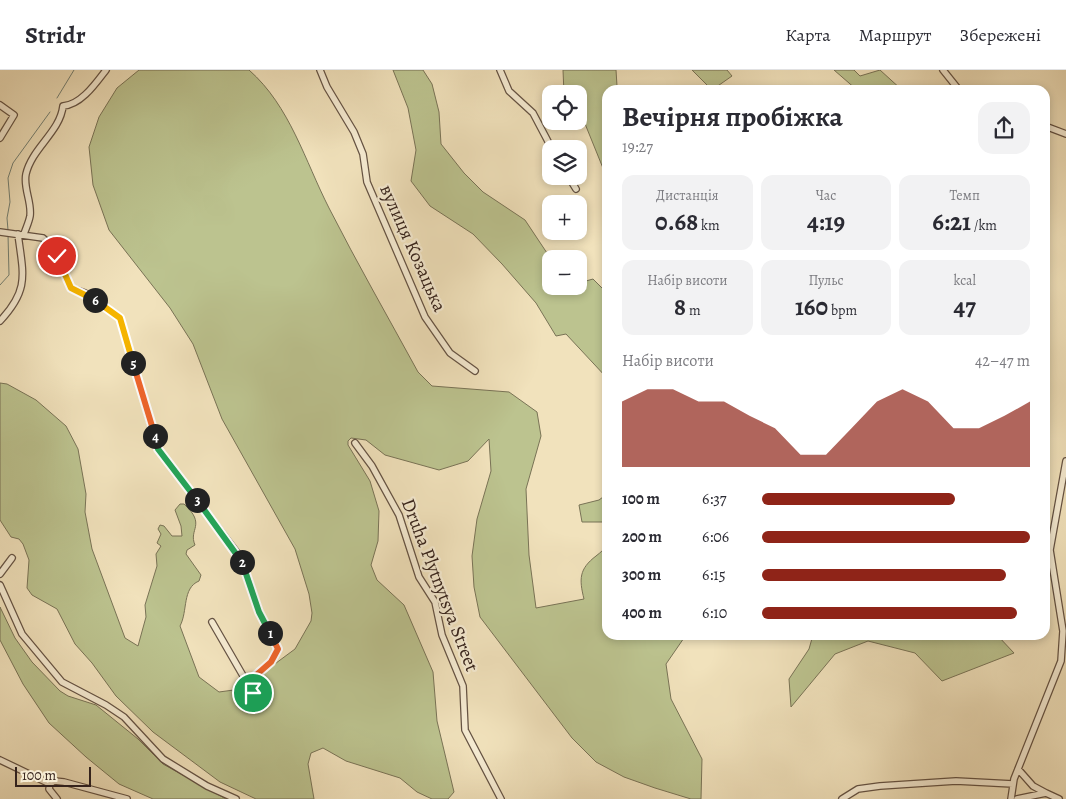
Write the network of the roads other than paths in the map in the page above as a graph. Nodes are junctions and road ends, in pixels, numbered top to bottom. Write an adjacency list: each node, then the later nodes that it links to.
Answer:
1 (106, 70): 14 (street)
2 (320, 70): 16 (street, вулиця Козацька)
3 (500, 70): 10 (street)
4 (943, 70): 5 (street)
5 (955, 85)
6 (0, 106): 9 (street)
7 (1050, 128): 8 (street)
8 (1066, 134)
9 (0, 138)
10 (548, 140)
11 (573, 185): 12 (street)
12 (576, 190)
13 (3, 232): 14 (street)
14 (18, 234): 15 (street); 25 (street)
15 (0, 321)
16 (475, 371)
17 (354, 442): 35 (street, Druha Plytnytsya Street)
18 (1066, 461): 19 (street)
19 (1050, 540)
20 (12, 558): 22 (street)
21 (1050, 560): 28 (street)
22 (0, 574)
23 (0, 585): 34 (street)
24 (212, 622): 25 (street)
25 (247, 683): 26 (street)
26 (253, 693)
27 (0, 760): 29 (street)
28 (1018, 769): 30 (street); 31 (street)
29 (50, 784): 32 (street); 33 (street)
30 (1013, 784): 36 (street); 37 (street)
31 (1046, 794): 38 (street); 39 (street)
32 (57, 799)
33 (127, 799)
34 (236, 799)
35 (501, 799)
36 (842, 799)
37 (1011, 799)
38 (1017, 799)
39 (1059, 799)

